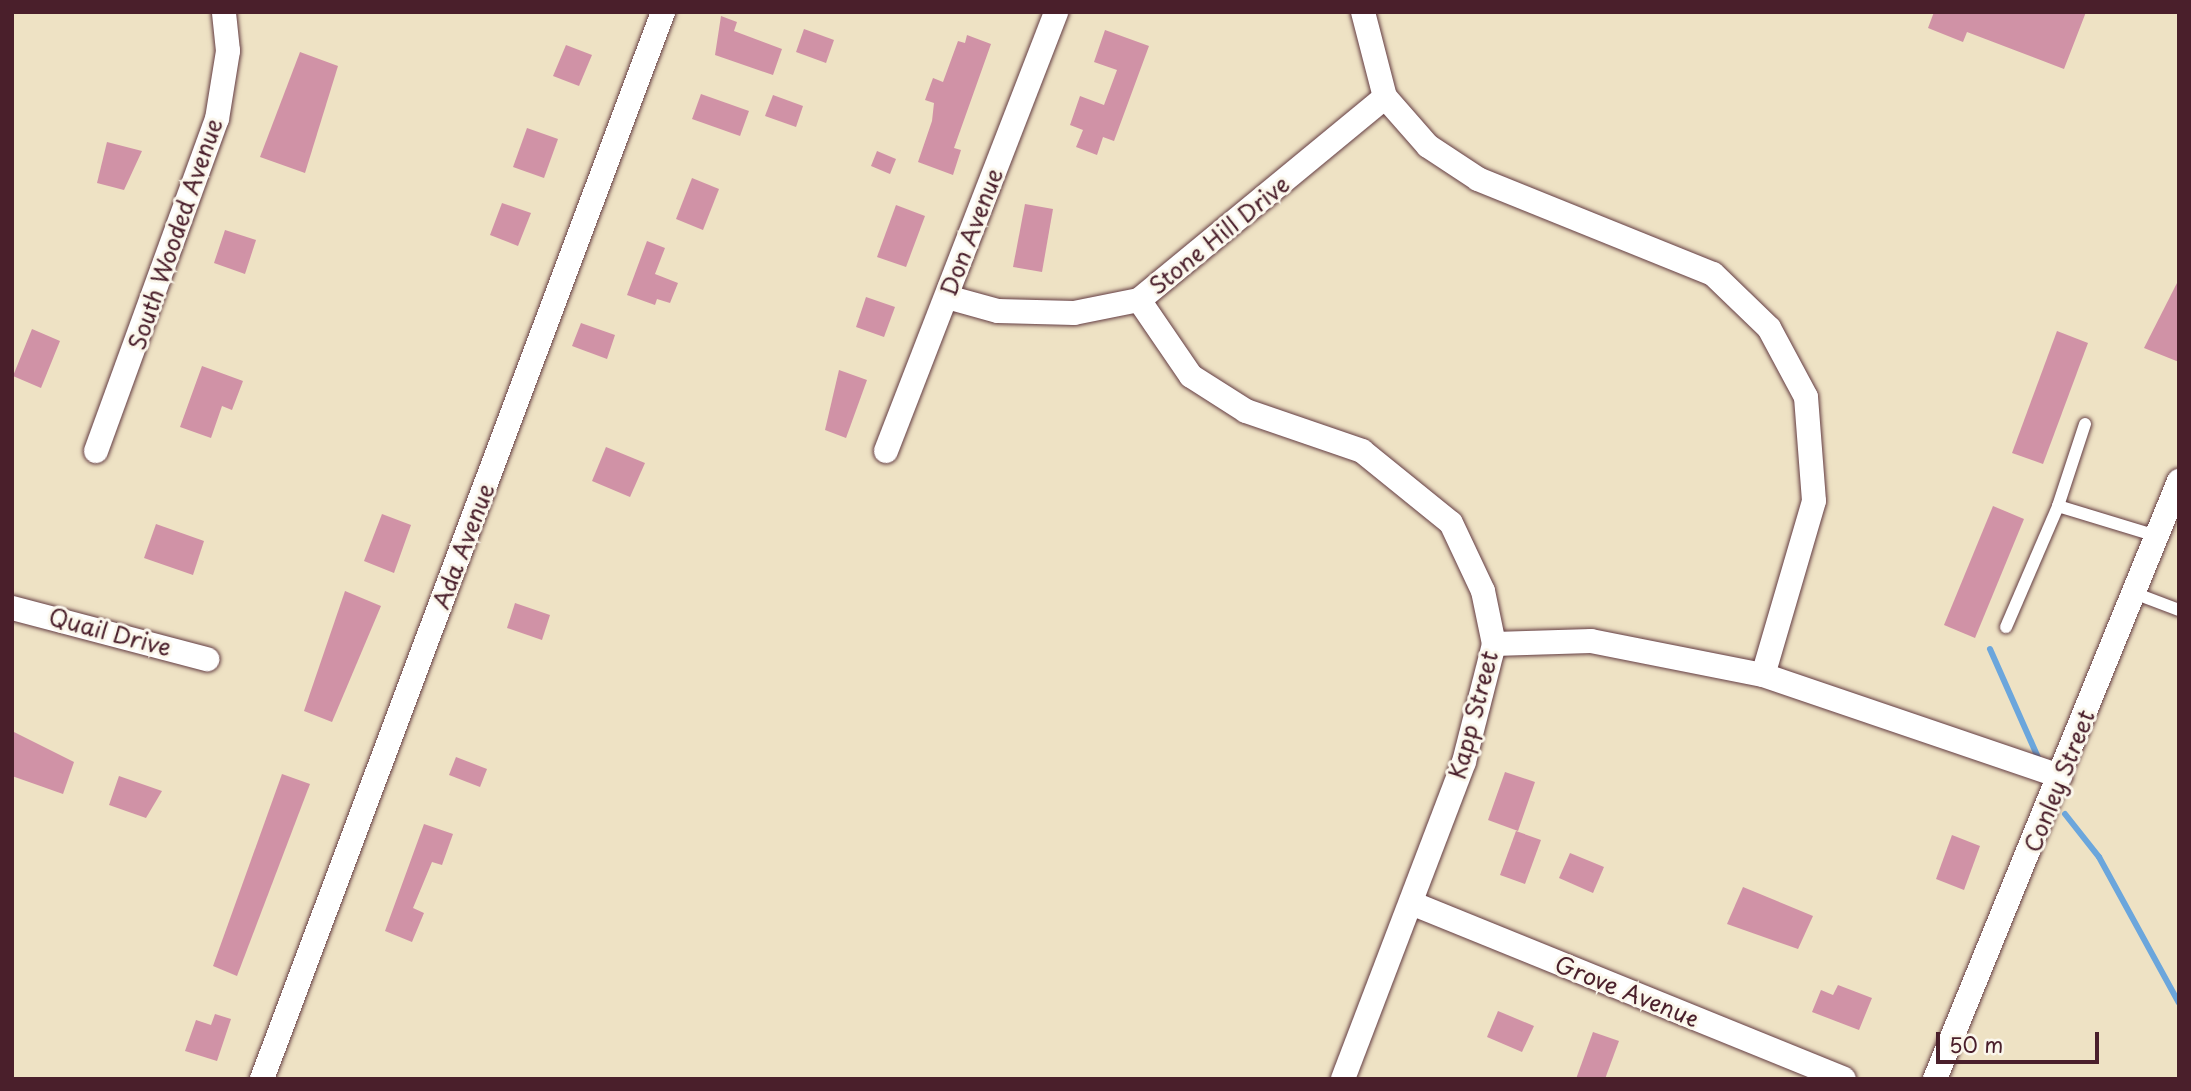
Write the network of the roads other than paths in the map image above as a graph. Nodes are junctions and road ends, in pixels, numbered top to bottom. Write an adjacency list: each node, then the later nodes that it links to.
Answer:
1 (224, 12): 9 (street, South Wooded Avenue)
2 (663, 12): 23 (street, Ada Avenue)
3 (1056, 12): 6 (street, Don Avenue)
4 (1363, 12): 5 (street)
5 (1385, 97): 7 (street, Stone Hill Drive); 20 (street)
6 (947, 296): 7 (street, Stone Hill Drive); 10 (street, Don Avenue)
7 (1139, 300): 18 (street, Kapp Street)
8 (2085, 424): 12 (lane)
9 (96, 451)
10 (886, 451)
11 (2179, 481): 13 (street, Conley Street)
12 (2058, 506): 13 (lane); 17 (lane)
13 (2157, 536): 14 (street, Conley Street)
14 (2134, 593): 16 (lane); 21 (street, Conley Street)
15 (12, 608): 19 (street, Quail Drive)
16 (2179, 610)
17 (2007, 627)
18 (1494, 643): 20 (street); 22 (street, Kapp Street)
19 (207, 659)
20 (1763, 675): 21 (street)
21 (2060, 776): 26 (street, Conley Street)
22 (1410, 903): 24 (street, Kapp Street); 25 (street, Grove Avenue)
23 (262, 1079)
24 (1343, 1079)
25 (1844, 1079)
26 (1935, 1079)

